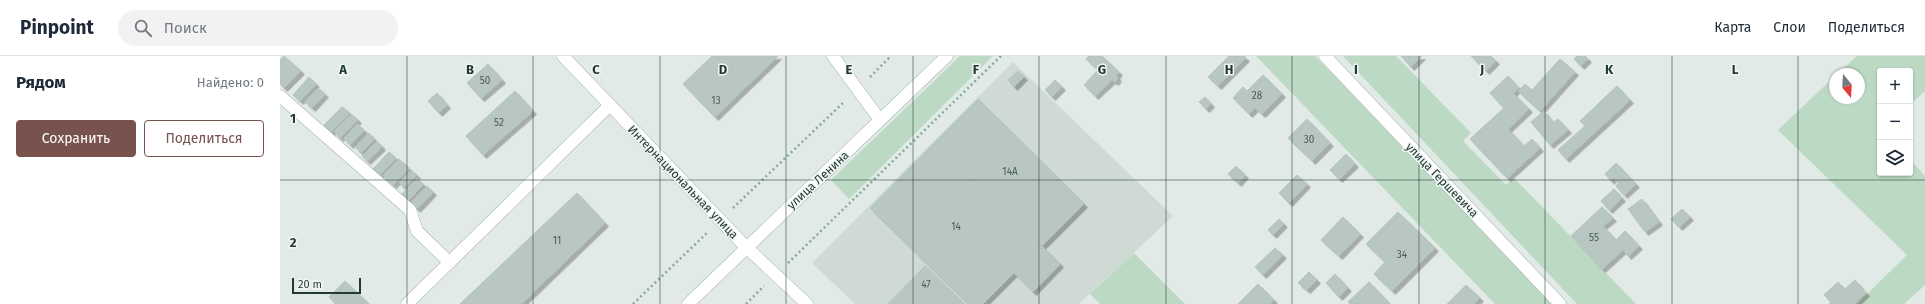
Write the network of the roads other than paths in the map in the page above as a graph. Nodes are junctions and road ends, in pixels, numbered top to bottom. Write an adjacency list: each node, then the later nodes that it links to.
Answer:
1 (563, 56): 6 (street, Интернациональная улица)
2 (833, 56): 7 (street)
3 (948, 56): 7 (street, улица Ленина)
4 (1325, 56): 13 (street, улица Гершевича)
5 (280, 96): 9 (street)
6 (610, 105): 8 (street, Интернациональная улица); 9 (street)
7 (880, 120): 8 (street, улица Ленина)
8 (746, 247): 11 (street, улица Ленина); 12 (street, Интернациональная улица)
9 (449, 262): 10 (street)
10 (407, 304)
11 (688, 304)
12 (806, 304)
13 (1560, 304)

